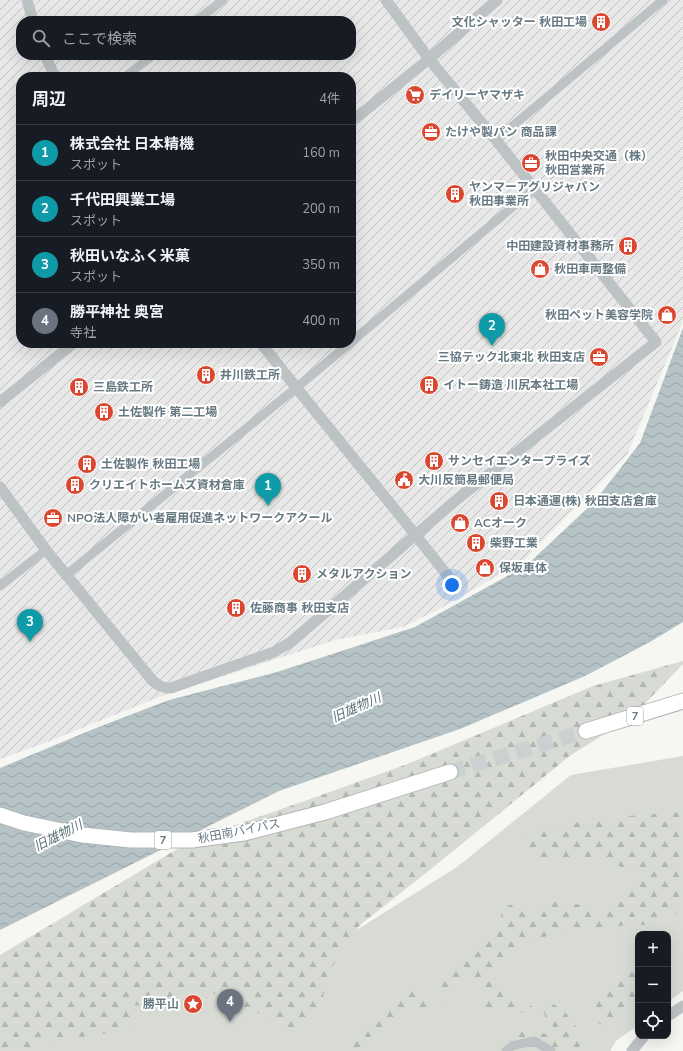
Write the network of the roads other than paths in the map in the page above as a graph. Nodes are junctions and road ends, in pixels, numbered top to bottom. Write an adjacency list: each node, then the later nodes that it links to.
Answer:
1 (27, 0): 6 (street)
2 (223, 0): 7 (street)
3 (386, 0): 8 (street)
4 (497, 0): 8 (street)
5 (663, 0): 14 (street)
6 (32, 16)
7 (202, 16)
8 (429, 59): 13 (street); 14 (street)
9 (47, 60): 11 (street)
10 (147, 60): 12 (street)
11 (53, 72)
12 (131, 72)
13 (356, 118)
14 (496, 140): 15 (street)
15 (534, 188): 16 (street); 23 (street)
16 (356, 338)
17 (68, 348): 21 (street)
18 (265, 348): 20 (street)
19 (344, 348): 20 (street)
20 (296, 388): 23 (street); 25 (street)
21 (0, 402)
22 (0, 487): 24 (street)
23 (416, 534): 25 (street); 26 (street)
24 (46, 550): 25 (street); 27 (street)
25 (66, 575)
26 (454, 584)
27 (0, 586)
28 (683, 701): 29 (highway, 7)
29 (586, 731)
30 (450, 772): 31 (highway, 秋田南バイパス / 7)
31 (0, 815)
32 (683, 1006): 33 (street)
33 (671, 1014)
34 (642, 1039): 37 (street)
35 (506, 1051): 36 (street)
36 (551, 1051)
37 (632, 1051)

